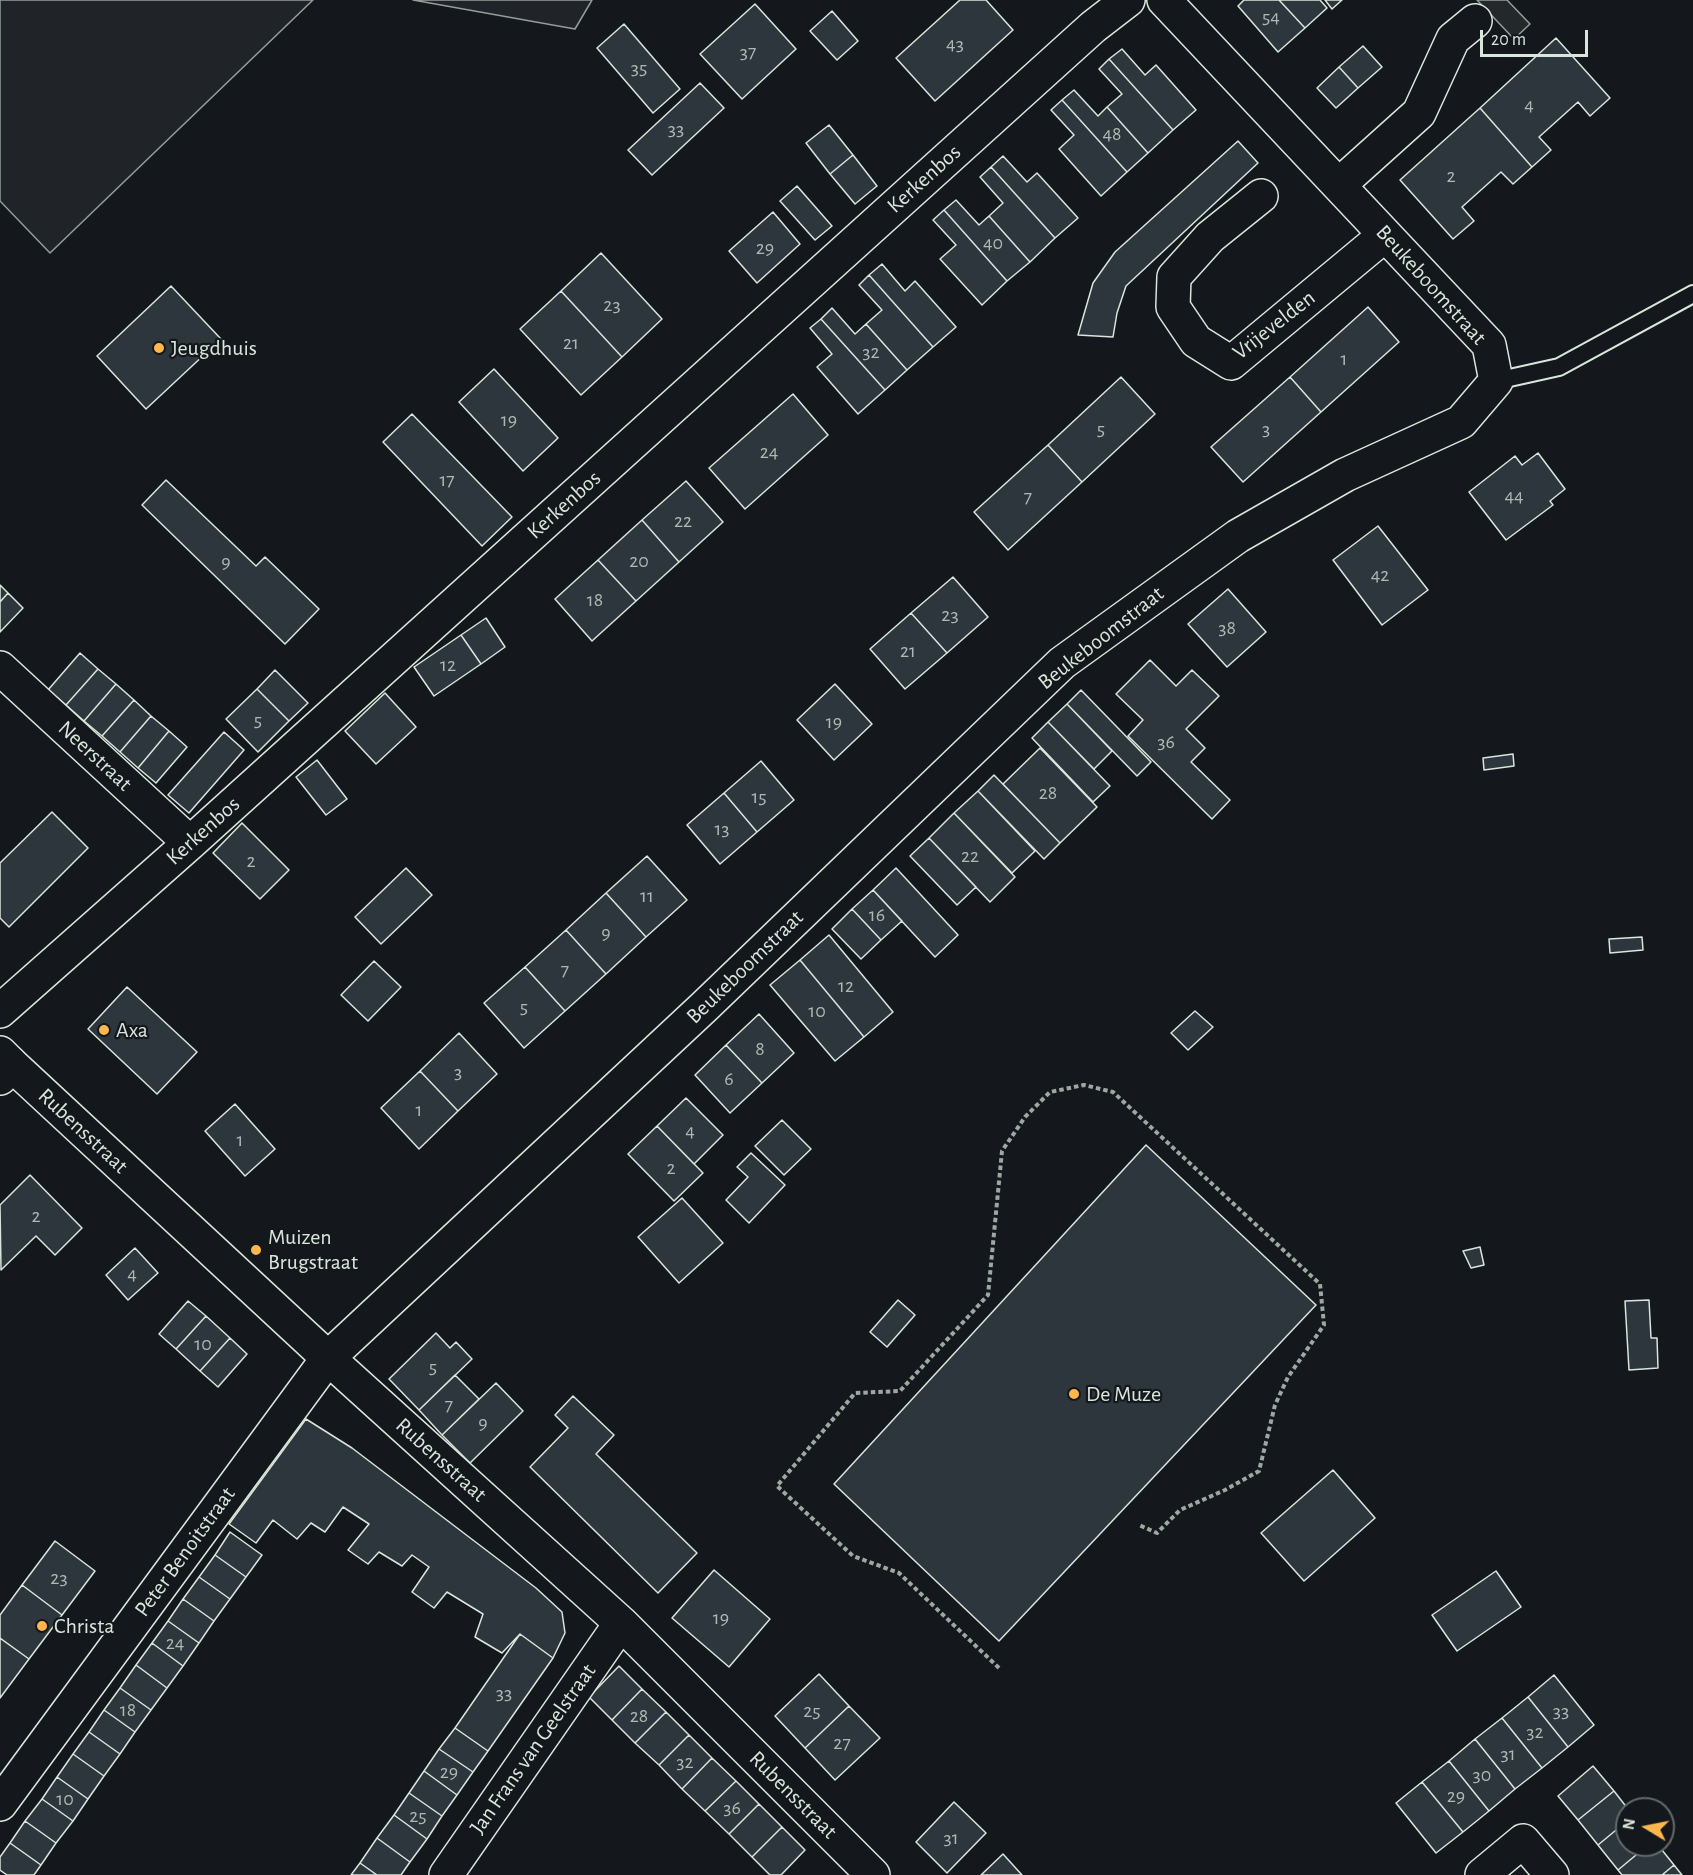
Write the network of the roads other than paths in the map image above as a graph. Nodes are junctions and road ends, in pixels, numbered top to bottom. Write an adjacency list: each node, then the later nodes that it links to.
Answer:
1 (1128, 0): 10 (street, Kerkenbos)
2 (1164, 0): 4 (street, Beukeboomstraat)
3 (1475, 21): 4 (street)
4 (1340, 184): 6 (street, Beukeboomstraat)
5 (1261, 195): 6 (street, Vrijevelden)
6 (1385, 235): 8 (street, Beukeboomstraat)
7 (1693, 294): 8 (lane)
8 (1496, 381): 13 (street, Beukeboomstraat)
9 (0, 668): 10 (street, Neerstraat)
10 (190, 843): 11 (street, Kerkenbos)
11 (0, 1011)
12 (3, 1065): 13 (street, Rubensstraat)
13 (328, 1358): 14 (street, Rubensstraat); 15 (street, Peter Benoitstraat)
14 (621, 1623): 16 (street, Jan Frans van Geelstraat); 17 (street, Rubensstraat)
15 (0, 1804)
16 (446, 1875)
17 (873, 1875)
18 (1482, 1875): 19 (street)
19 (1552, 1875)

